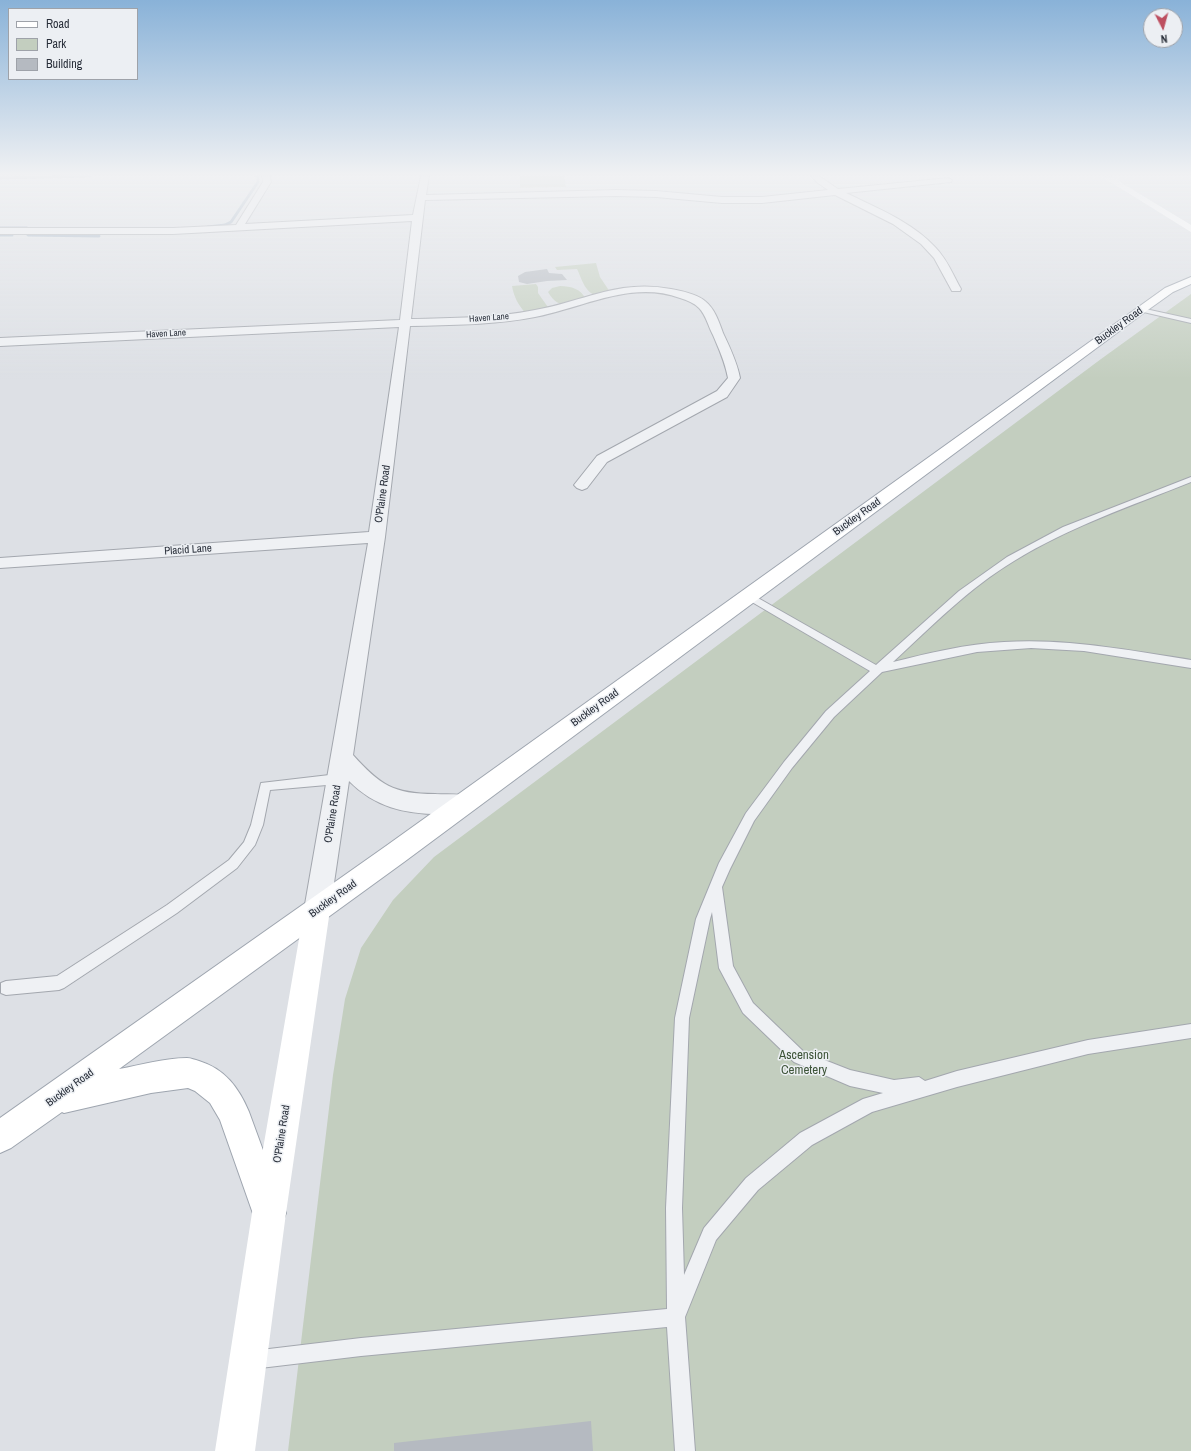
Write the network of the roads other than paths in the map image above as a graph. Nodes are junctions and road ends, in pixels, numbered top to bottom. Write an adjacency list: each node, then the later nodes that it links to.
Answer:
1 (414, 244): 7 (street, O'Plaine Road)
2 (924, 244): 4 (street)
3 (1191, 280): 5 (main road, Buckley Road)
4 (956, 289)
5 (1141, 310): 6 (lane); 13 (main road, Buckley Road)
6 (1191, 320)
7 (406, 323): 8 (street, Haven Lane); 10 (street, Haven Lane); 11 (street, O'Plaine Road)
8 (0, 342)
9 (1191, 479): 15 (lane)
10 (582, 485)
11 (377, 537): 12 (street, Placid Lane); 16 (street, O'Plaine Road)
12 (0, 563)
13 (748, 596): 15 (lane); 17 (main road, Buckley Road)
14 (1191, 664): 15 (lane)
15 (876, 670): 18 (lane)
16 (340, 768): 17 (street); 19 (street, O'Plaine Road); 20 (lane)
17 (463, 804): 19 (main road, Buckley Road)
18 (716, 886): 22 (lane); 26 (lane)
19 (317, 910): 23 (main road, Buckley Road); 25 (main road, O'Plaine Road)
20 (6, 988)
21 (1191, 1030): 22 (lane)
22 (950, 1082): 26 (lane)
23 (55, 1099): 24 (main road, Buckley Road); 25 (main road)
24 (0, 1138)
25 (269, 1213): 27 (main road, O'Plaine Road)
26 (676, 1316): 27 (lane); 29 (lane)
27 (248, 1360): 28 (main road, O'Plaine Road)
28 (234, 1451)
29 (685, 1451)

